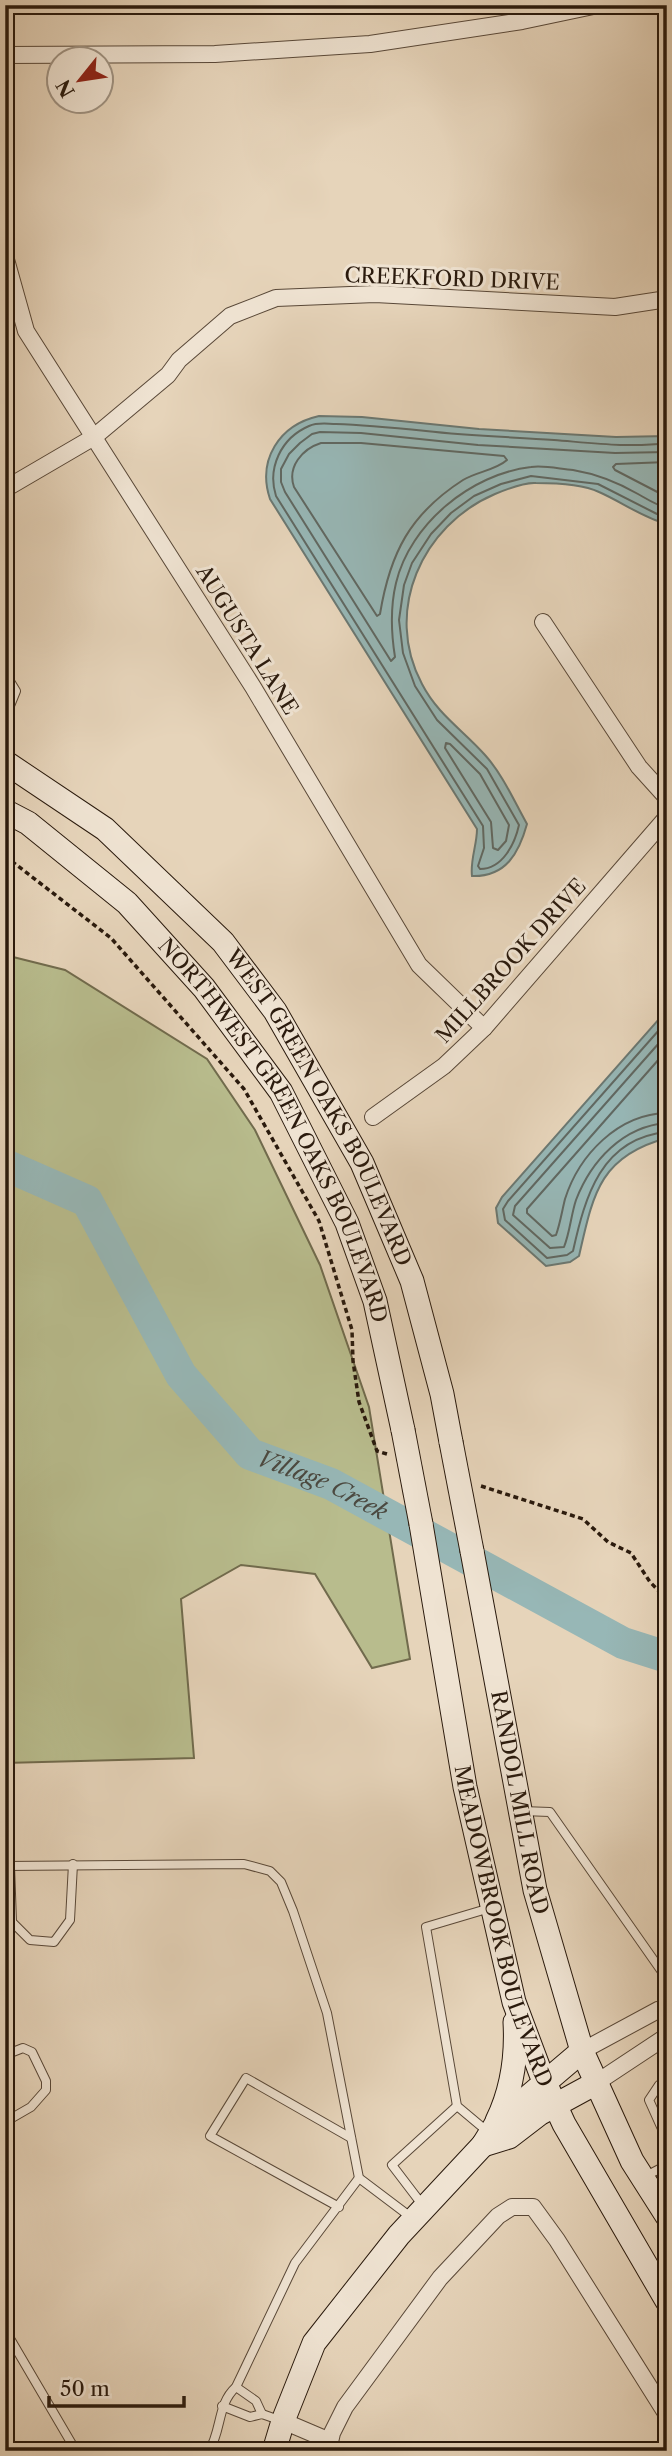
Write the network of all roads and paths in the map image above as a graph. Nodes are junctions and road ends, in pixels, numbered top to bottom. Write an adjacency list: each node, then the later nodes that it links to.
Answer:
1 (598, 5): 2 (street)
2 (5, 55)
3 (5, 256): 5 (street, AUGUSTA LANE)
4 (667, 299): 5 (street, CREEKFORD DRIVE)
5 (94, 437): 6 (street, CREEKFORD DRIVE); 15 (street, AUGUSTA LANE)
6 (5, 489)
7 (543, 622): 11 (street)
8 (5, 673): 9 (lane)
9 (5, 718)
10 (5, 762): 20 (main road, WEST GREEN OAKS BOULEVARD, bridge)
11 (667, 798)
12 (5, 811): 19 (main road, NORTHWEST GREEN OAKS BOULEVARD, bridge)
13 (667, 817): 15 (street, MILLBROOK DRIVE)
14 (5, 856): 17 (path)
15 (484, 1028): 16 (street, MILLBROOK DRIVE)
16 (373, 1117)
17 (390, 1455)
18 (479, 1485): 21 (path)
19 (421, 1524): 25 (main road, MEADOWBROOK BOULEVARD)
20 (472, 1551): 22 (main road, RANDOL MILL ROAD)
21 (667, 1599)
22 (521, 1811): 26 (lane); 30 (main road, RANDOL MILL ROAD)
23 (73, 1864): 24 (lane); 24 (lane); 39 (lane)
24 (8, 1866)
25 (493, 1907): 27 (main road, MEADOWBROOK BOULEVARD); 35 (lane)
26 (667, 1979)
27 (514, 2001): 33 (main road, MEADOWBROOK BOULEVARD); 38 (main road)
28 (667, 2009): 30 (street)
29 (667, 2036): 34 (street)
30 (582, 2051): 33 (main road); 34 (main road, MEADOWBROOK BOULEVARD)
31 (5, 2055): 37 (lane)
32 (667, 2080): 40 (lane)
33 (544, 2082): 36 (main road, MEADOWBROOK BOULEVARD); 38 (main road)
34 (596, 2083): 36 (main road); 43 (main road, MEADOWBROOK BOULEVARD)
35 (457, 2106): 38 (lane); 45 (lane)
36 (555, 2106): 38 (main road); 47 (main road, MEADOWBROOK BOULEVARD)
37 (5, 2122)
38 (489, 2134): 45 (main road)
39 (351, 2138): 42 (lane); 44 (lane)
40 (667, 2140)
41 (667, 2165): 43 (lane)
42 (359, 2178): 44 (lane); 45 (lane)
43 (643, 2178): 46 (main road, MEADOWBROOK BOULEVARD)
44 (338, 2207): 49 (lane)
45 (419, 2214): 52 (main road)
46 (667, 2216)
47 (667, 2301)
48 (5, 2330): 54 (lane)
49 (236, 2387): 50 (lane); 52 (lane)
50 (222, 2406): 52 (lane); 55 (lane)
51 (667, 2415): 53 (street)
52 (272, 2417): 53 (street); 56 (main road)
53 (329, 2446)
54 (76, 2451)
55 (209, 2451)
56 (274, 2451)

